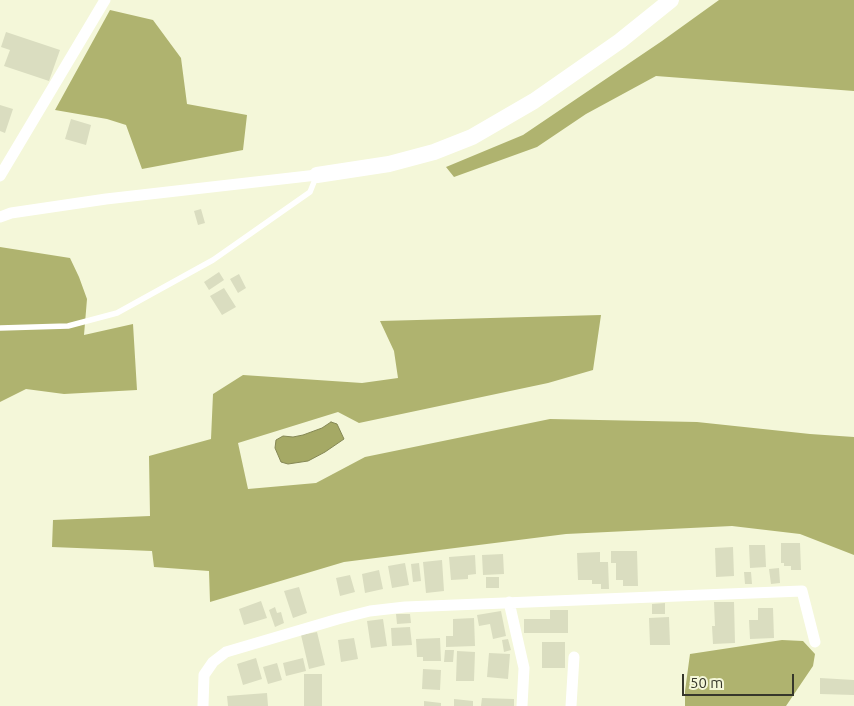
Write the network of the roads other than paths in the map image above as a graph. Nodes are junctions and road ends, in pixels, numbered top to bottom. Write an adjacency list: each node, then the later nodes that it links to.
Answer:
1 (105, 0): 4 (street)
2 (670, 0): 3 (street)
3 (317, 175): 5 (street); 6 (lane)
4 (0, 176)
5 (0, 217)
6 (0, 328)
7 (509, 602): 8 (street); 10 (street); 11 (street)
8 (815, 642)
9 (574, 657): 12 (street)
10 (203, 706)
11 (522, 706)
12 (571, 706)

